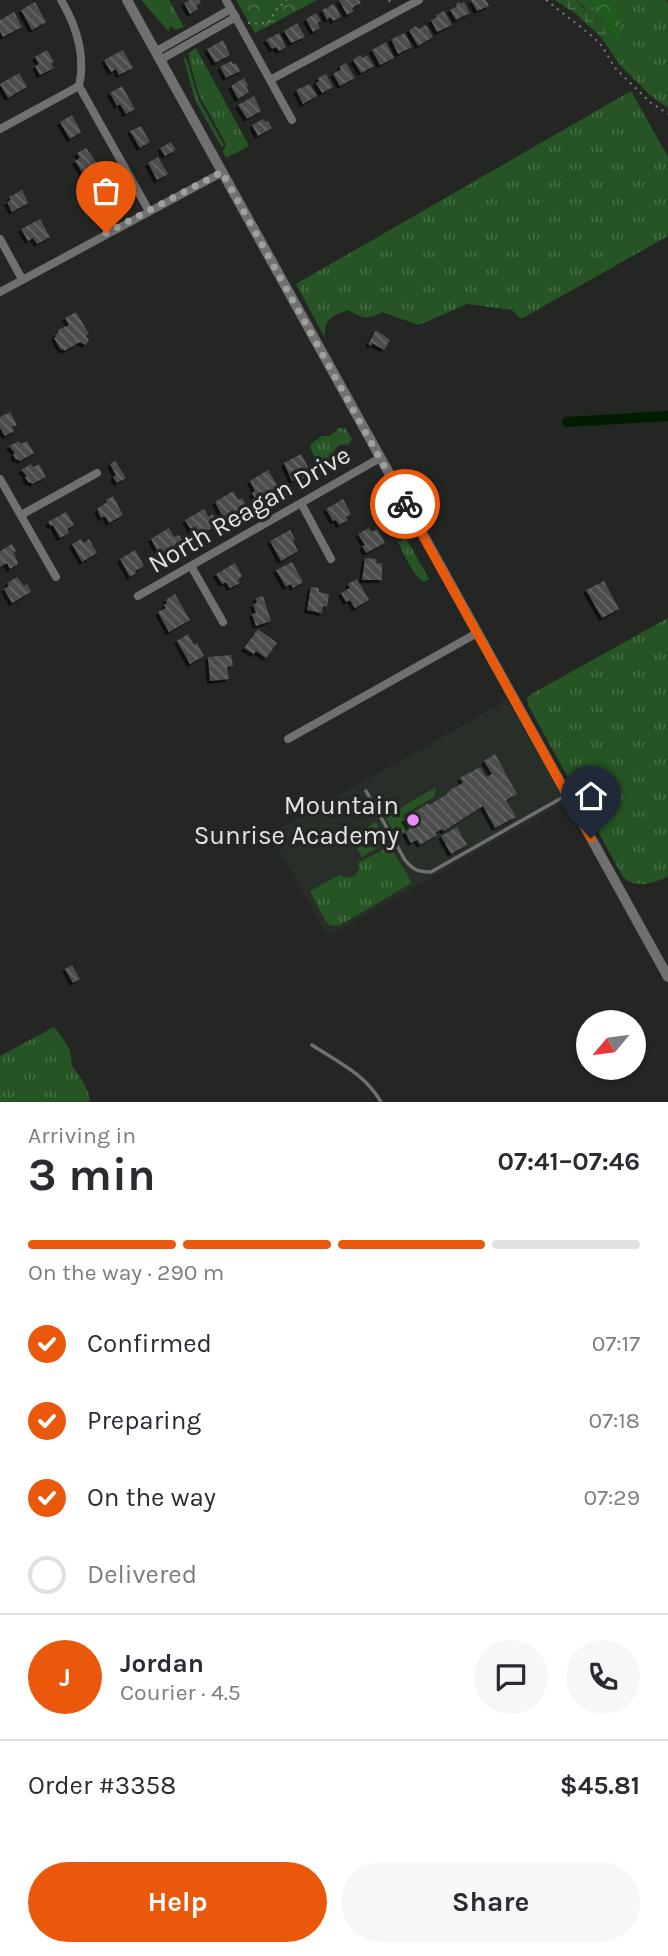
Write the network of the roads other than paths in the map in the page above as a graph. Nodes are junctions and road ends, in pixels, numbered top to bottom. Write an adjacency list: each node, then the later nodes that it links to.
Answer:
1 (61, 0): 8 (street)
2 (127, 0): 6 (street)
3 (226, 0): 5 (street)
4 (419, 0): 7 (street)
5 (233, 13): 6 (street); 7 (street)
6 (158, 56): 11 (street)
7 (270, 80): 9 (street)
8 (79, 86): 10 (street); 12 (street)
9 (292, 120)
10 (0, 129)
11 (222, 172): 12 (street); 16 (street)
12 (149, 211): 14 (street)
13 (0, 239): 14 (street)
14 (22, 279): 15 (street)
15 (0, 292)
16 (380, 458): 19 (street, North Reagan Drive); 26 (street)
17 (97, 472): 20 (street)
18 (0, 478): 20 (street)
19 (301, 503): 21 (street); 22 (street, North Reagan Drive)
20 (21, 515): 23 (street)
21 (331, 559)
22 (191, 566): 24 (street, North Reagan Drive); 25 (street)
23 (56, 577)
24 (138, 596)
25 (223, 622)
26 (477, 633): 27 (street); 29 (street)
27 (288, 738)
28 (366, 792): 29 (lane)
29 (566, 795): 30 (street)
30 (668, 977)
31 (312, 1045): 32 (lane)
32 (381, 1102)

